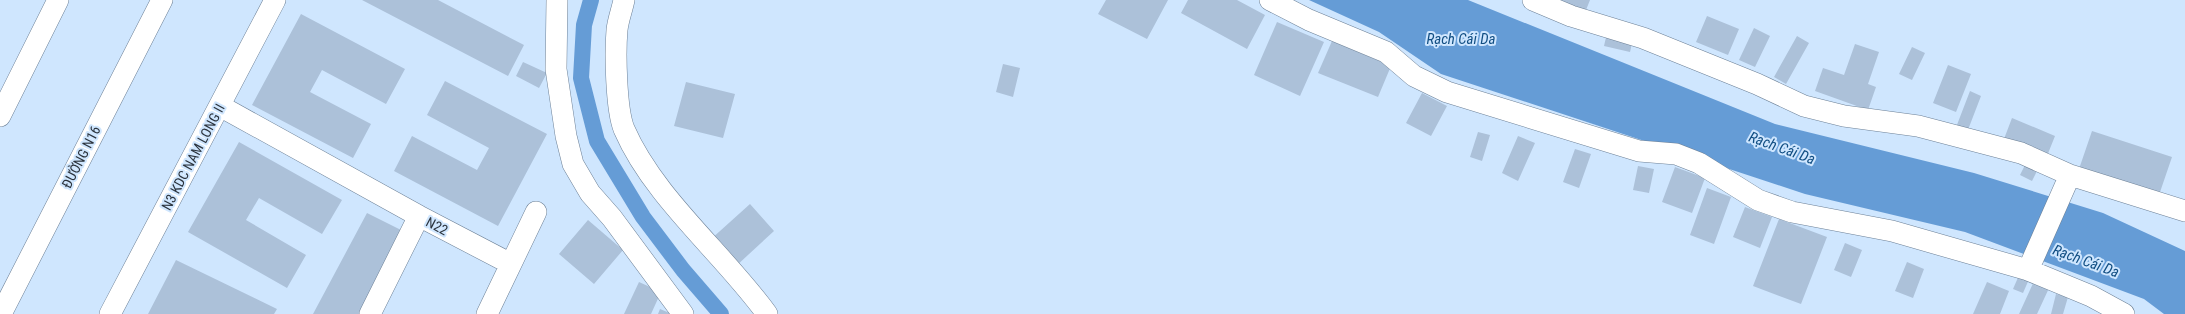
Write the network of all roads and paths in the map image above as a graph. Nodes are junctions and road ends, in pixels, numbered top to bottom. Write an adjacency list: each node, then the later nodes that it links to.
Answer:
1 (58, 0): 9 (street)
2 (162, 0): 16 (street, ĐƯỜNG N16)
3 (275, 0): 8 (street, N3 KDC NAM LONG II)
4 (557, 0): 20 (street)
5 (624, 0): 21 (street)
6 (1270, 0): 15 (street)
7 (1533, 0): 10 (street)
8 (220, 106): 13 (street); 17 (street, N3 KDC NAM LONG II)
9 (0, 116)
10 (2070, 175): 11 (street); 15 (street)
11 (2185, 211)
12 (536, 212): 14 (street)
13 (419, 216): 14 (street, N22); 18 (street, N22)
14 (511, 264): 19 (street)
15 (2028, 270): 22 (street)
16 (0, 314)
17 (110, 314)
18 (370, 314)
19 (487, 314)
20 (683, 314)
21 (767, 314)
22 (2124, 314)

